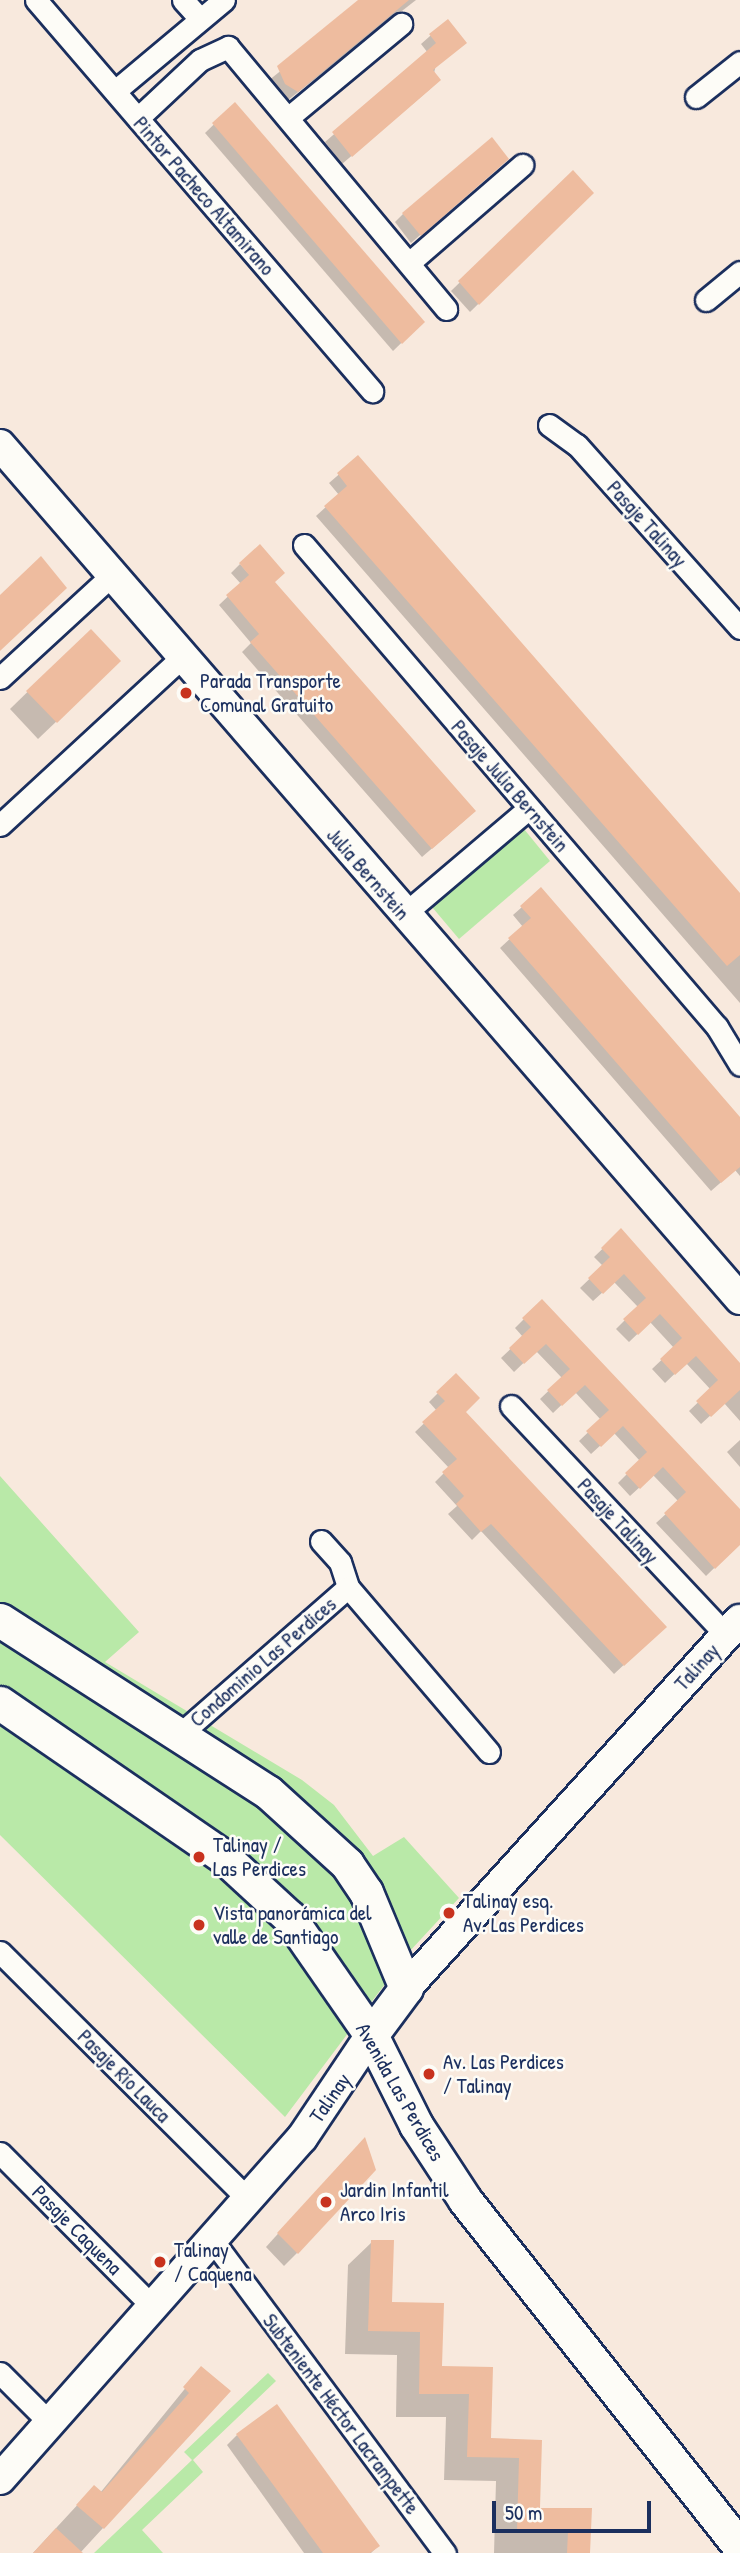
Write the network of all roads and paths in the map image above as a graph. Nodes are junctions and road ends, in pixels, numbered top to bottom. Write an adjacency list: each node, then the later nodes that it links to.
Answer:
1 (36, 0): 7 (street, Pintor Pacheco Altamirano)
2 (183, 0): 4 (street)
3 (224, 0): 4 (street)
4 (200, 19): 7 (street)
5 (401, 24): 9 (street)
6 (740, 62): 8 (street)
7 (115, 91): 10 (street, Pintor Pacheco Altamirano)
8 (696, 97)
9 (289, 117): 10 (street); 12 (street)
10 (138, 118): 16 (street, Pintor Pacheco Altamirano)
11 (522, 166): 12 (street)
12 (409, 263): 15 (street)
13 (740, 272): 14 (street)
14 (706, 300)
15 (446, 309)
16 (372, 391)
17 (549, 425): 21 (street, Pasaje Talinay)
18 (0, 445): 20 (street, Julia Bernstein)
19 (303, 545): 24 (street, Pasaje Julia Bernstein)
20 (111, 576): 22 (street, Julia Bernstein); 23 (street)
21 (740, 628)
22 (181, 658): 25 (street); 26 (street, Julia Bernstein)
23 (0, 678)
24 (529, 808): 26 (street); 27 (street, Pasaje Julia Bernstein)
25 (0, 825)
26 (403, 915): 30 (street, Julia Bernstein)
27 (717, 1027): 28 (street, Pasaje Julia Bernstein); 29 (street, Pasaje Julia Bernstein)
28 (740, 1043)
29 (740, 1065)
30 (740, 1299)
31 (510, 1406): 35 (street, Pasaje Talinay)
32 (321, 1541): 33 (street, Condominio Las Perdices)
33 (348, 1587): 37 (street, Condominio Las Perdices); 38 (street, Condominio Las Perdices)
34 (0, 1620): 37 (main road)
35 (733, 1628): 40 (street, Talinay)
36 (0, 1703): 41 (main road, Avenida Las Perdices)
37 (178, 1736): 40 (main road)
38 (489, 1752)
39 (0, 1952): 43 (street, Pasaje Río Lauca)
40 (405, 1989): 41 (main road, Talinay)
41 (371, 2035): 43 (street, Talinay); 49 (main road, Avenida Las Perdices)
42 (0, 2153): 45 (street, Pasaje Caquena)
43 (248, 2199): 44 (street, Talinay)
44 (213, 2241): 45 (street, Talinay); 50 (street, Subteniente Héctor Lacrampette)
45 (155, 2308): 47 (street, Talinay)
46 (0, 2373): 47 (street)
47 (50, 2423): 48 (street, Talinay)
48 (0, 2479)
49 (740, 2547)
50 (445, 2553)

